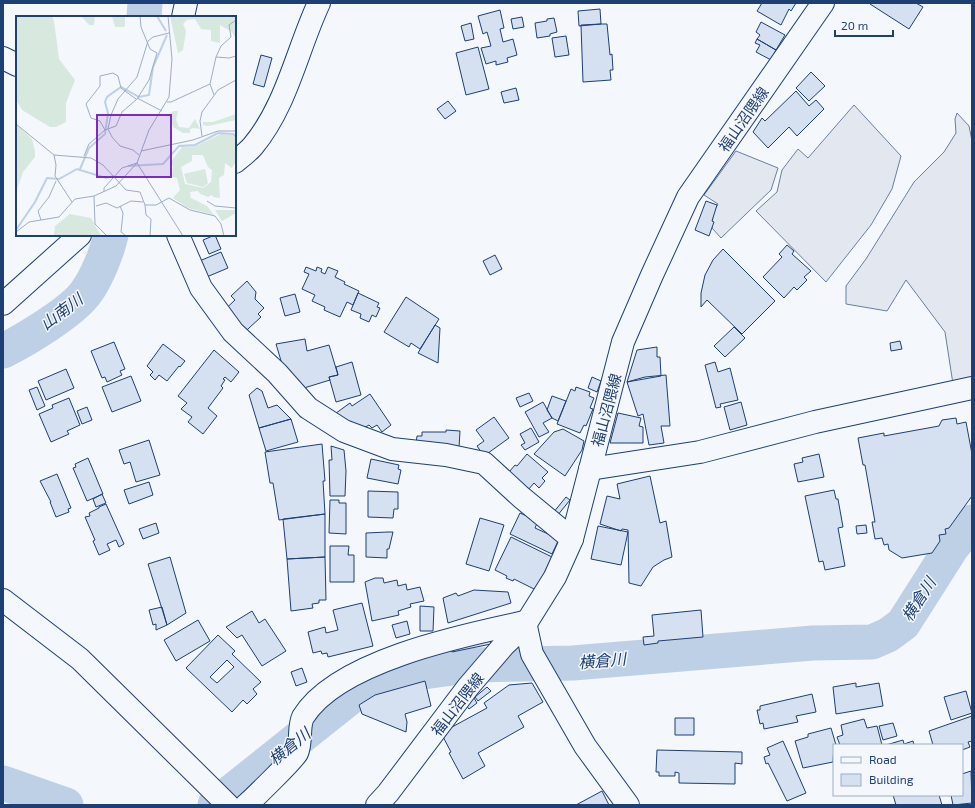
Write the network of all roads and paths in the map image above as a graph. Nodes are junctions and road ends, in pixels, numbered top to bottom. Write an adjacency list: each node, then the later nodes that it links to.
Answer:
1 (186, 3): 4 (street)
2 (319, 3): 7 (street)
3 (823, 3): 12 (street, 福山沼隈線)
4 (183, 16)
5 (3, 58): 6 (street)
6 (16, 64)
7 (236, 161)
8 (79, 236): 10 (street)
9 (178, 236): 13 (street)
10 (3, 304)
11 (972, 388): 12 (street)
12 (590, 469): 13 (street, 福山沼隈線)
13 (572, 539): 15 (street, 福山沼隈線)
14 (3, 600): 16 (street)
15 (525, 625): 17 (street); 18 (street, 福山沼隈線); 19 (street)
16 (228, 805)
17 (246, 805)
18 (377, 805)
19 (628, 805)

